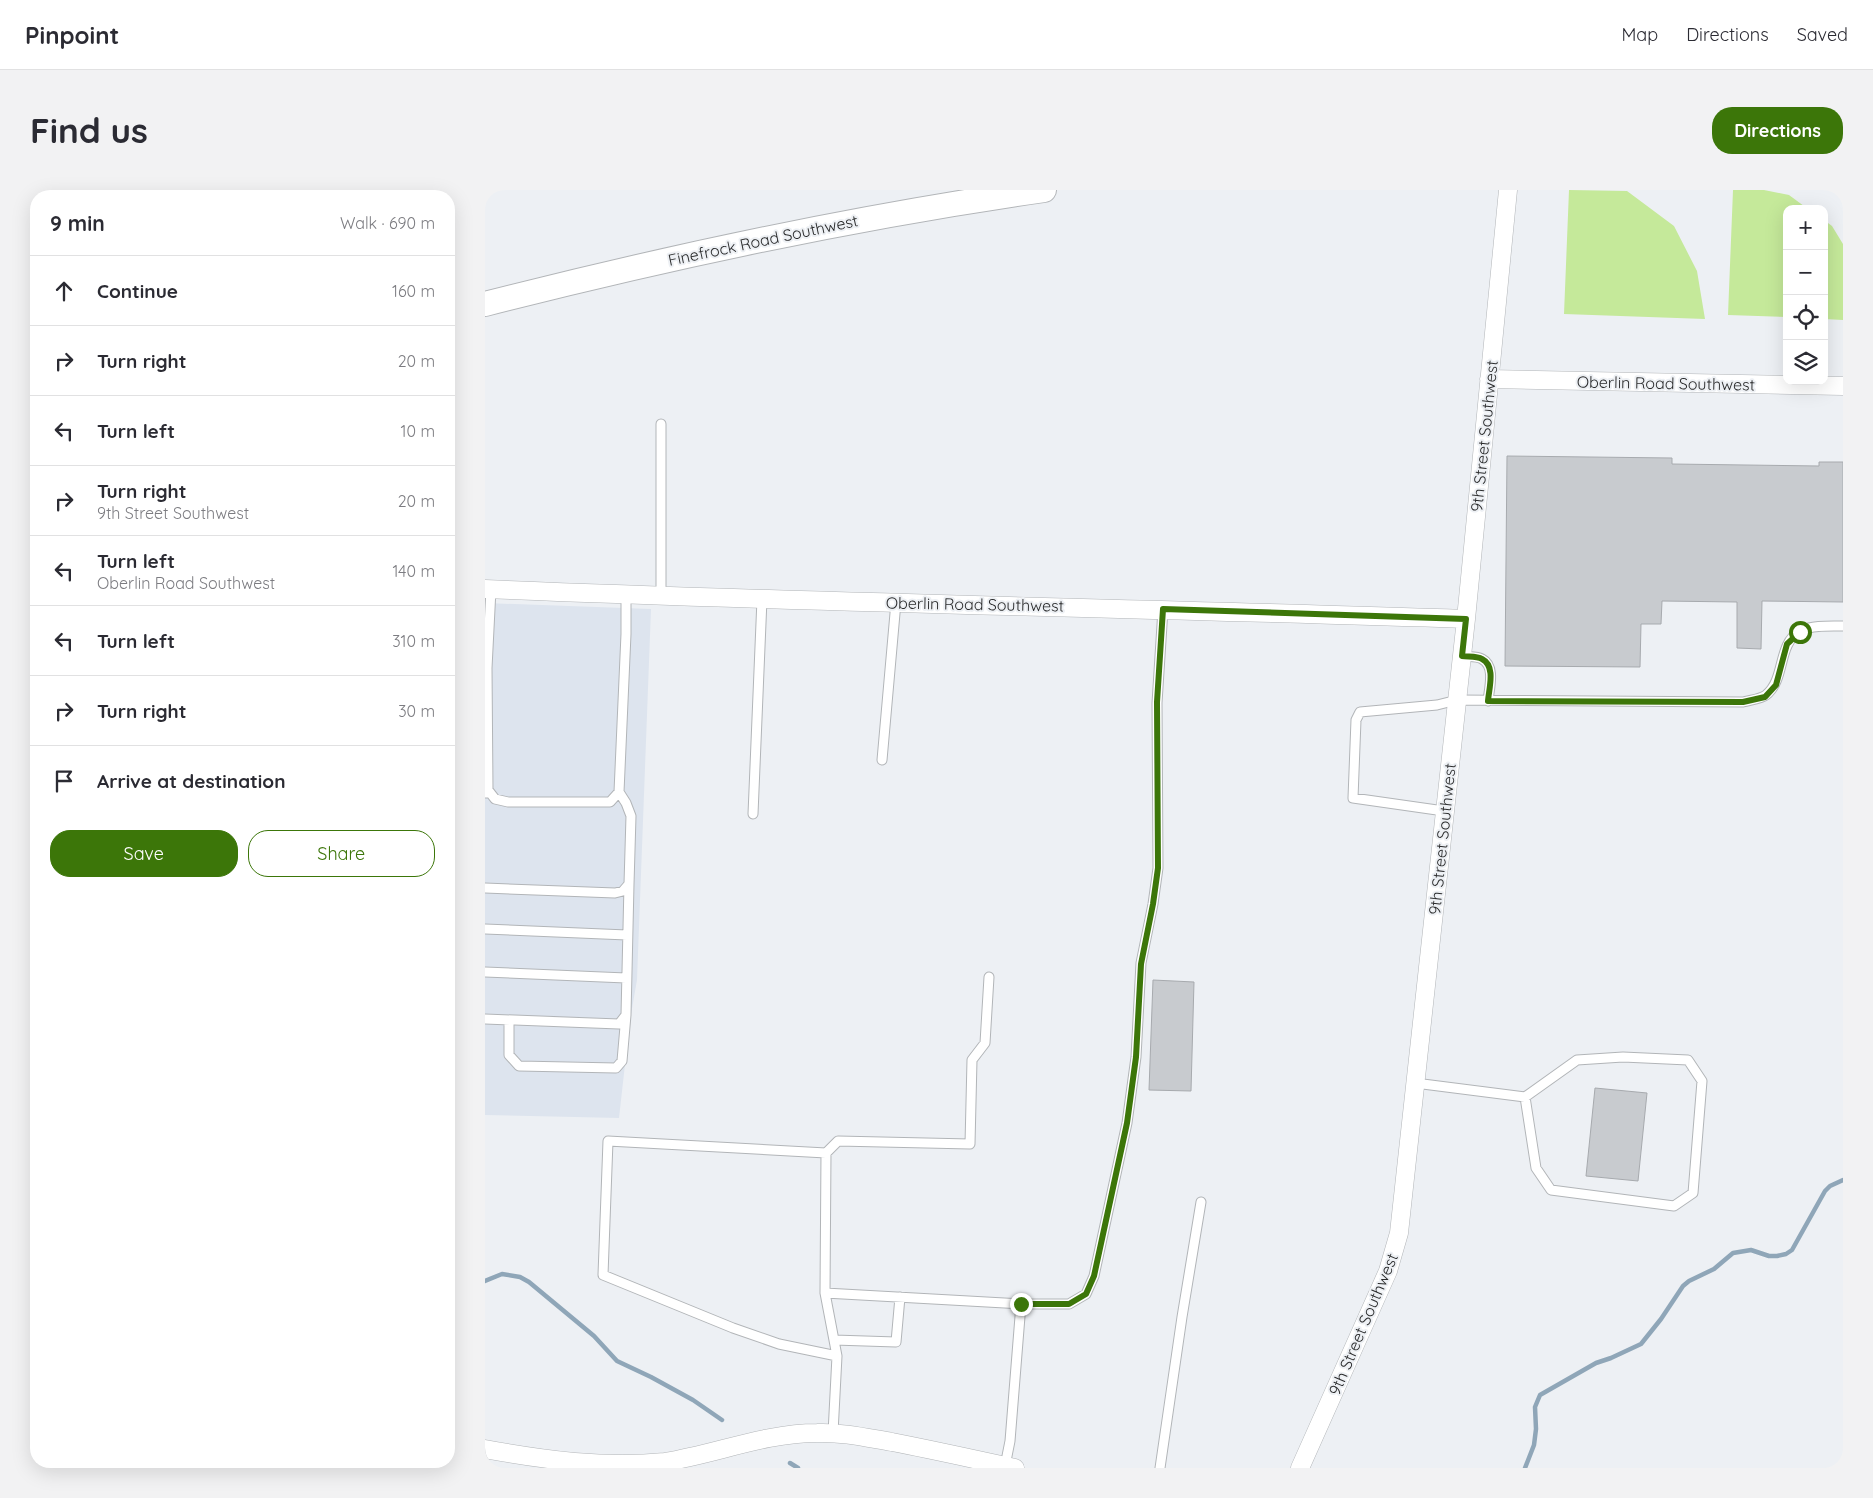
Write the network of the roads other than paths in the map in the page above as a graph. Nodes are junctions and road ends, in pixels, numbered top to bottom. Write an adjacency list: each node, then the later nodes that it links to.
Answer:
1 (1044, 190): 3 (main road, Finefrock Road Southwest)
2 (1508, 190): 4 (street, 9th Street Southwest)
3 (485, 304)
4 (1489, 379): 5 (street, Oberlin Road Southwest); 13 (street, 9th Street Southwest)
5 (1843, 386)
6 (661, 424): 9 (lane)
7 (488, 589): 8 (street, Oberlin Road Southwest); 19 (lane)
8 (626, 595): 9 (street, Oberlin Road Southwest); 20 (lane)
9 (661, 596): 10 (street, Oberlin Road Southwest)
10 (762, 599): 11 (street, Oberlin Road Southwest); 22 (lane)
11 (896, 602): 12 (street, Oberlin Road Southwest); 18 (lane)
12 (1163, 609): 13 (street, Oberlin Road Southwest); 39 (lane)
13 (1466, 619): 15 (street, 9th Street Southwest)
14 (1843, 626): 17 (lane)
15 (1462, 656): 16 (street, 9th Street Southwest); 17 (lane)
16 (1457, 700): 17 (lane); 21 (street, 9th Street Southwest); 21 (lane)
17 (1488, 701)
18 (882, 760)
19 (487, 792): 20 (lane)
20 (619, 792): 23 (lane)
21 (1444, 810): 33 (street, 9th Street Southwest)
22 (753, 814)
23 (629, 884): 24 (lane); 26 (lane)
24 (485, 888)
25 (485, 930): 26 (lane)
26 (627, 935): 29 (lane)
27 (485, 972): 29 (lane)
28 (989, 977): 35 (lane)
29 (627, 978): 30 (lane)
30 (625, 1015): 32 (lane); 32 (lane)
31 (485, 1019): 32 (lane)
32 (509, 1020)
33 (1415, 1083): 34 (lane); 46 (street, 9th Street Southwest)
34 (1525, 1097): 34 (lane)
35 (826, 1153): 37 (lane); 41 (lane)
36 (1201, 1202): 45 (lane)
37 (825, 1293): 38 (lane); 40 (lane)
38 (900, 1297): 39 (lane); 40 (lane)
39 (1021, 1304): 44 (lane)
40 (834, 1340): 41 (lane)
41 (837, 1356): 42 (lane)
42 (833, 1433): 43 (street); 44 (street)
43 (485, 1449)
44 (1010, 1467)
45 (1160, 1468)
46 (1300, 1468)

